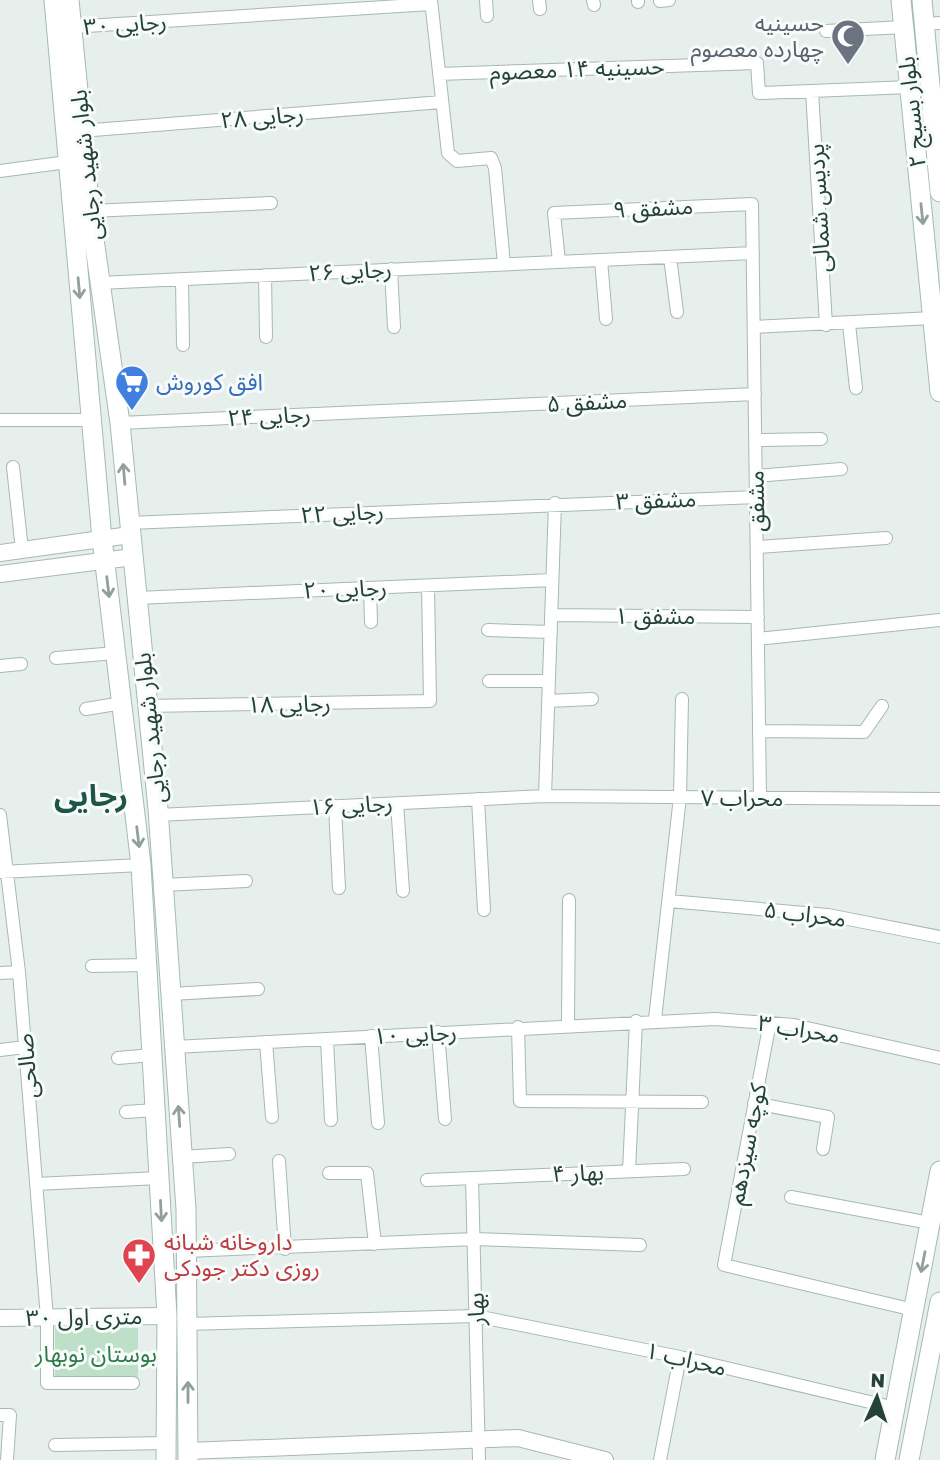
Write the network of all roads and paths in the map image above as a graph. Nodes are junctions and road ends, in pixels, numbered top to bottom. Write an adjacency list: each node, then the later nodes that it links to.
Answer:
1 (54, 0): 18 (main road, بلوار شهید رجایی)
2 (69, 0): 9 (main road, بلوار شهید رجایی)
3 (486, 0): 7 (street)
4 (901, 0): 10 (main road, بلوار بسیج ۲)
5 (922, 0): 8 (main road, بلوار بسیج ۲)
6 (431, 2): 9 (street, رجایی ۳۰); 12 (street)
7 (487, 16)
8 (932, 24): 15 (main road, بلوار بسیج ۲)
9 (71, 27): 17 (main road, بلوار شهید رجایی)
10 (904, 27): 11 (street); 13 (main road, بلوار بسیج ۲)
11 (826, 31)
12 (439, 74): 14 (street, حسینیه ۱۴ معصوم); 16 (street)
13 (910, 87): 14 (street); 34 (main road, بلوار بسیج ۲, one-way to 34)
14 (812, 91): 37 (street, پردیس شمالی)
15 (936, 100): 20 (main road, بلوار بسیج ۲)
16 (442, 102): 17 (street, رجایی ۲۸); 28 (street)
17 (81, 131): 23 (main road, بلوار شهید رجایی)
18 (67, 162): 19 (street); 48 (main road, بلوار شهید رجایی, one-way to 48)
19 (0, 171)
20 (940, 192)
21 (271, 203): 23 (street)
22 (752, 204): 24 (street, مشفق); 27 (street, مشفق ۹)
23 (90, 211): 32 (main road, بلوار شهید رجایی)
24 (753, 253): 25 (street, رجایی ۲۶); 39 (street, مشفق)
25 (670, 257): 26 (street, رجایی ۲۶); 33 (street)
26 (601, 260): 27 (street, رجایی ۲۶); 35 (street)
27 (559, 262): 28 (street, رجایی ۲۶)
28 (504, 264): 29 (street, رجایی ۲۶)
29 (391, 270): 30 (street, رجایی ۲۶); 38 (street)
30 (265, 275): 31 (street, رجایی ۲۶); 40 (street)
31 (181, 279): 32 (street, رجایی ۲۶); 41 (street)
32 (99, 283): 49 (main road, بلوار شهید رجایی)
33 (677, 312)
34 (933, 318): 36 (street); 42 (main road, بلوار بسیج ۲)
35 (606, 319)
36 (849, 324): 37 (street); 43 (street)
37 (827, 325): 39 (street)
38 (394, 327)
39 (754, 327): 45 (street, مشفق)
40 (267, 337)
41 (183, 345)
42 (939, 368): 44 (main road, بلوار بسیج ۲)
43 (856, 388)
44 (940, 392)
45 (755, 394): 46 (street, مشفق ۵); 51 (street, مشفق)
46 (419, 409): 49 (street, رجایی ۲۴)
47 (0, 420): 48 (street)
48 (92, 420): 59 (main road, بلوار شهید رجایی)
49 (120, 424): 57 (main road, بلوار شهید رجایی, one-way to 49)
50 (821, 439): 51 (street)
51 (755, 440): 54 (street, مشفق)
52 (13, 467): 62 (street)
53 (841, 469): 54 (street)
54 (756, 476): 55 (street, مشفق)
55 (756, 497): 56 (street, مشفق ۳); 61 (street, مشفق)
56 (555, 503): 57 (street, رجایی ۲۲); 68 (street)
57 (130, 529): 59 (street); 64 (main road, بلوار شهید رجایی)
58 (886, 538): 61 (street)
59 (102, 539): 60 (street); 65 (main road, بلوار شهید رجایی)
60 (66, 544): 62 (street); 66 (street)
61 (757, 547): 73 (street, مشفق)
62 (22, 550): 63 (street)
63 (0, 553)
64 (133, 557): 65 (street); 71 (main road, بلوار شهید رجایی)
65 (105, 560): 66 (street); 79 (main road, بلوار شهید رجایی, one-way to 79)
66 (68, 565): 67 (street)
67 (0, 574)
68 (552, 580): 69 (street, رجایی ۲۰); 72 (street)
69 (428, 586): 70 (street, رجایی ۲۰); 89 (street, رجایی ۱۸)
70 (370, 588): 71 (street, رجایی ۲۰); 75 (street)
71 (137, 598): 89 (main road, بلوار شهید رجایی)
72 (551, 615): 73 (street, مشفق ۱); 77 (street)
73 (758, 617): 78 (street, مشفق)
74 (940, 620): 78 (street)
75 (372, 622)
76 (488, 630): 77 (street)
77 (551, 632): 84 (street)
78 (758, 639): 92 (street, مشفق)
79 (116, 653): 80 (street); 88 (main road, بلوار شهید رجایی)
80 (56, 658)
81 (21, 664): 82 (street)
82 (0, 666)
83 (489, 681): 84 (street)
84 (549, 681): 87 (street)
85 (592, 699): 87 (street)
86 (682, 699): 94 (street)
87 (548, 701): 93 (street)
88 (122, 704): 91 (street); 102 (main road, بلوار شهید رجایی, one-way to 102)
89 (148, 706): 101 (main road, بلوار شهید رجایی)
90 (882, 706): 92 (street)
91 (86, 709)
92 (759, 731): 95 (street, مشفق)
93 (545, 796): 94 (street, محراب ۷); 96 (street, رجایی ۱۶)
94 (680, 797): 95 (street, محراب ۷); 109 (street)
95 (760, 798): 97 (street, محراب ۷)
96 (478, 799): 98 (street, رجایی ۱۶); 110 (street)
97 (940, 799)
98 (397, 803): 99 (street, رجایی ۱۶); 107 (street)
99 (335, 806): 101 (street, رجایی ۱۶); 106 (street)
100 (0, 815): 103 (street, صالحی)
101 (158, 815): 105 (main road, بلوار شهید رجایی)
102 (141, 865): 103 (street); 114 (main road, بلوار شهید رجایی)
103 (4, 872): 112 (street, صالحی)
104 (246, 881): 105 (street)
105 (163, 885): 119 (main road, بلوار شهید رجایی)
106 (339, 888)
107 (403, 891)
108 (569, 900): 123 (street)
109 (669, 901): 113 (street, محراب ۵); 120 (street)
110 (484, 910)
111 (0, 926): 112 (street)
112 (16, 926): 116 (street, صالحی)
113 (940, 937)
114 (147, 965): 115 (street); 132 (main road, بلوار شهید رجایی)
115 (92, 966)
116 (19, 972): 117 (street); 129 (street, صالحی)
117 (0, 973)
118 (257, 989): 119 (street)
119 (171, 994): 130 (main road, بلوار شهید رجایی)
120 (655, 1019): 121 (street, رجایی ۱۰); 122 (street, محراب ۳)
121 (636, 1021): 123 (street, رجایی ۱۰); 135 (street)
122 (770, 1023): 134 (street, محراب ۳); 137 (street, کوچه سیزدهم)
123 (568, 1025): 124 (street, رجایی ۱۰)
124 (517, 1027): 125 (street, رجایی ۱۰); 135 (street)
125 (438, 1032): 126 (street, رجایی ۱۰); 141 (street)
126 (371, 1036): 127 (street, رجایی ۱۰); 143 (street)
127 (327, 1039): 128 (street, رجایی ۱۰); 142 (street)
128 (266, 1042): 130 (street, رجایی ۱۰); 140 (street)
129 (25, 1047): 131 (street); 155 (street, صالحی)
130 (174, 1048): 146 (main road, بلوار شهید رجایی, one-way to 130)
131 (0, 1050)
132 (152, 1055): 133 (street); 138 (main road, بلوار شهید رجایی)
133 (118, 1058)
134 (940, 1058)
135 (632, 1101): 136 (street); 149 (street)
136 (702, 1102)
137 (754, 1103): 144 (street); 164 (street, کوچه سیزدهم)
138 (155, 1110): 139 (street); 152 (main road, بلوار شهید رجایی)
139 (126, 1112)
140 (272, 1117)
141 (446, 1119)
142 (331, 1120)
143 (378, 1123)
144 (823, 1149)
145 (229, 1154): 146 (street)
146 (182, 1157): 162 (main road, بلوار شهید رجایی)
147 (279, 1161): 161 (street)
148 (684, 1169): 149 (street, بهار ۴)
149 (629, 1171): 153 (street, بهار ۴)
150 (940, 1171): 157 (main road)
151 (330, 1173): 159 (street)
152 (159, 1178): 155 (street); 165 (main road, بلوار شهید رجایی, one-way to 165)
153 (472, 1178): 154 (street, بهار ۴); 158 (street, بهار)
154 (427, 1180)
155 (36, 1184): 168 (street, صالحی)
156 (791, 1197): 157 (street)
157 (930, 1223): 164 (main road, one-way to 164)
158 (474, 1239): 159 (street); 160 (street); 166 (street, بهار)
159 (374, 1244): 161 (street)
160 (640, 1245)
161 (285, 1249): 162 (street)
162 (187, 1251): 169 (main road, بلوار شهید رجایی)
163 (940, 1302): 171 (main road)
164 (914, 1310): 173 (main road)
165 (167, 1316): 168 (street, ۳۰ متری اول); 177 (main road, بلوار شهید رجایی)
166 (476, 1316): 169 (street, محراب ۱); 170 (street, محراب ۱); 175 (street, بهار)
167 (0, 1318): 168 (street, ۳۰ متری اول)
168 (47, 1318): 172 (street, صالحی)
169 (188, 1324): 178 (main road, بلوار شهید رجایی, one-way to 169)
170 (680, 1357): 173 (street, محراب ۱); 182 (street)
171 (933, 1373): 184 (main road)
172 (133, 1383)
173 (895, 1408): 183 (main road)
174 (0, 1415): 179 (street)
175 (480, 1440): 178 (street); 180 (street, بهار); 181 (street)
176 (55, 1445): 177 (street)
177 (166, 1452)
178 (188, 1456)
179 (7, 1460)
180 (479, 1460)
181 (605, 1460)
182 (660, 1460)
183 (885, 1460)
184 (909, 1460)

